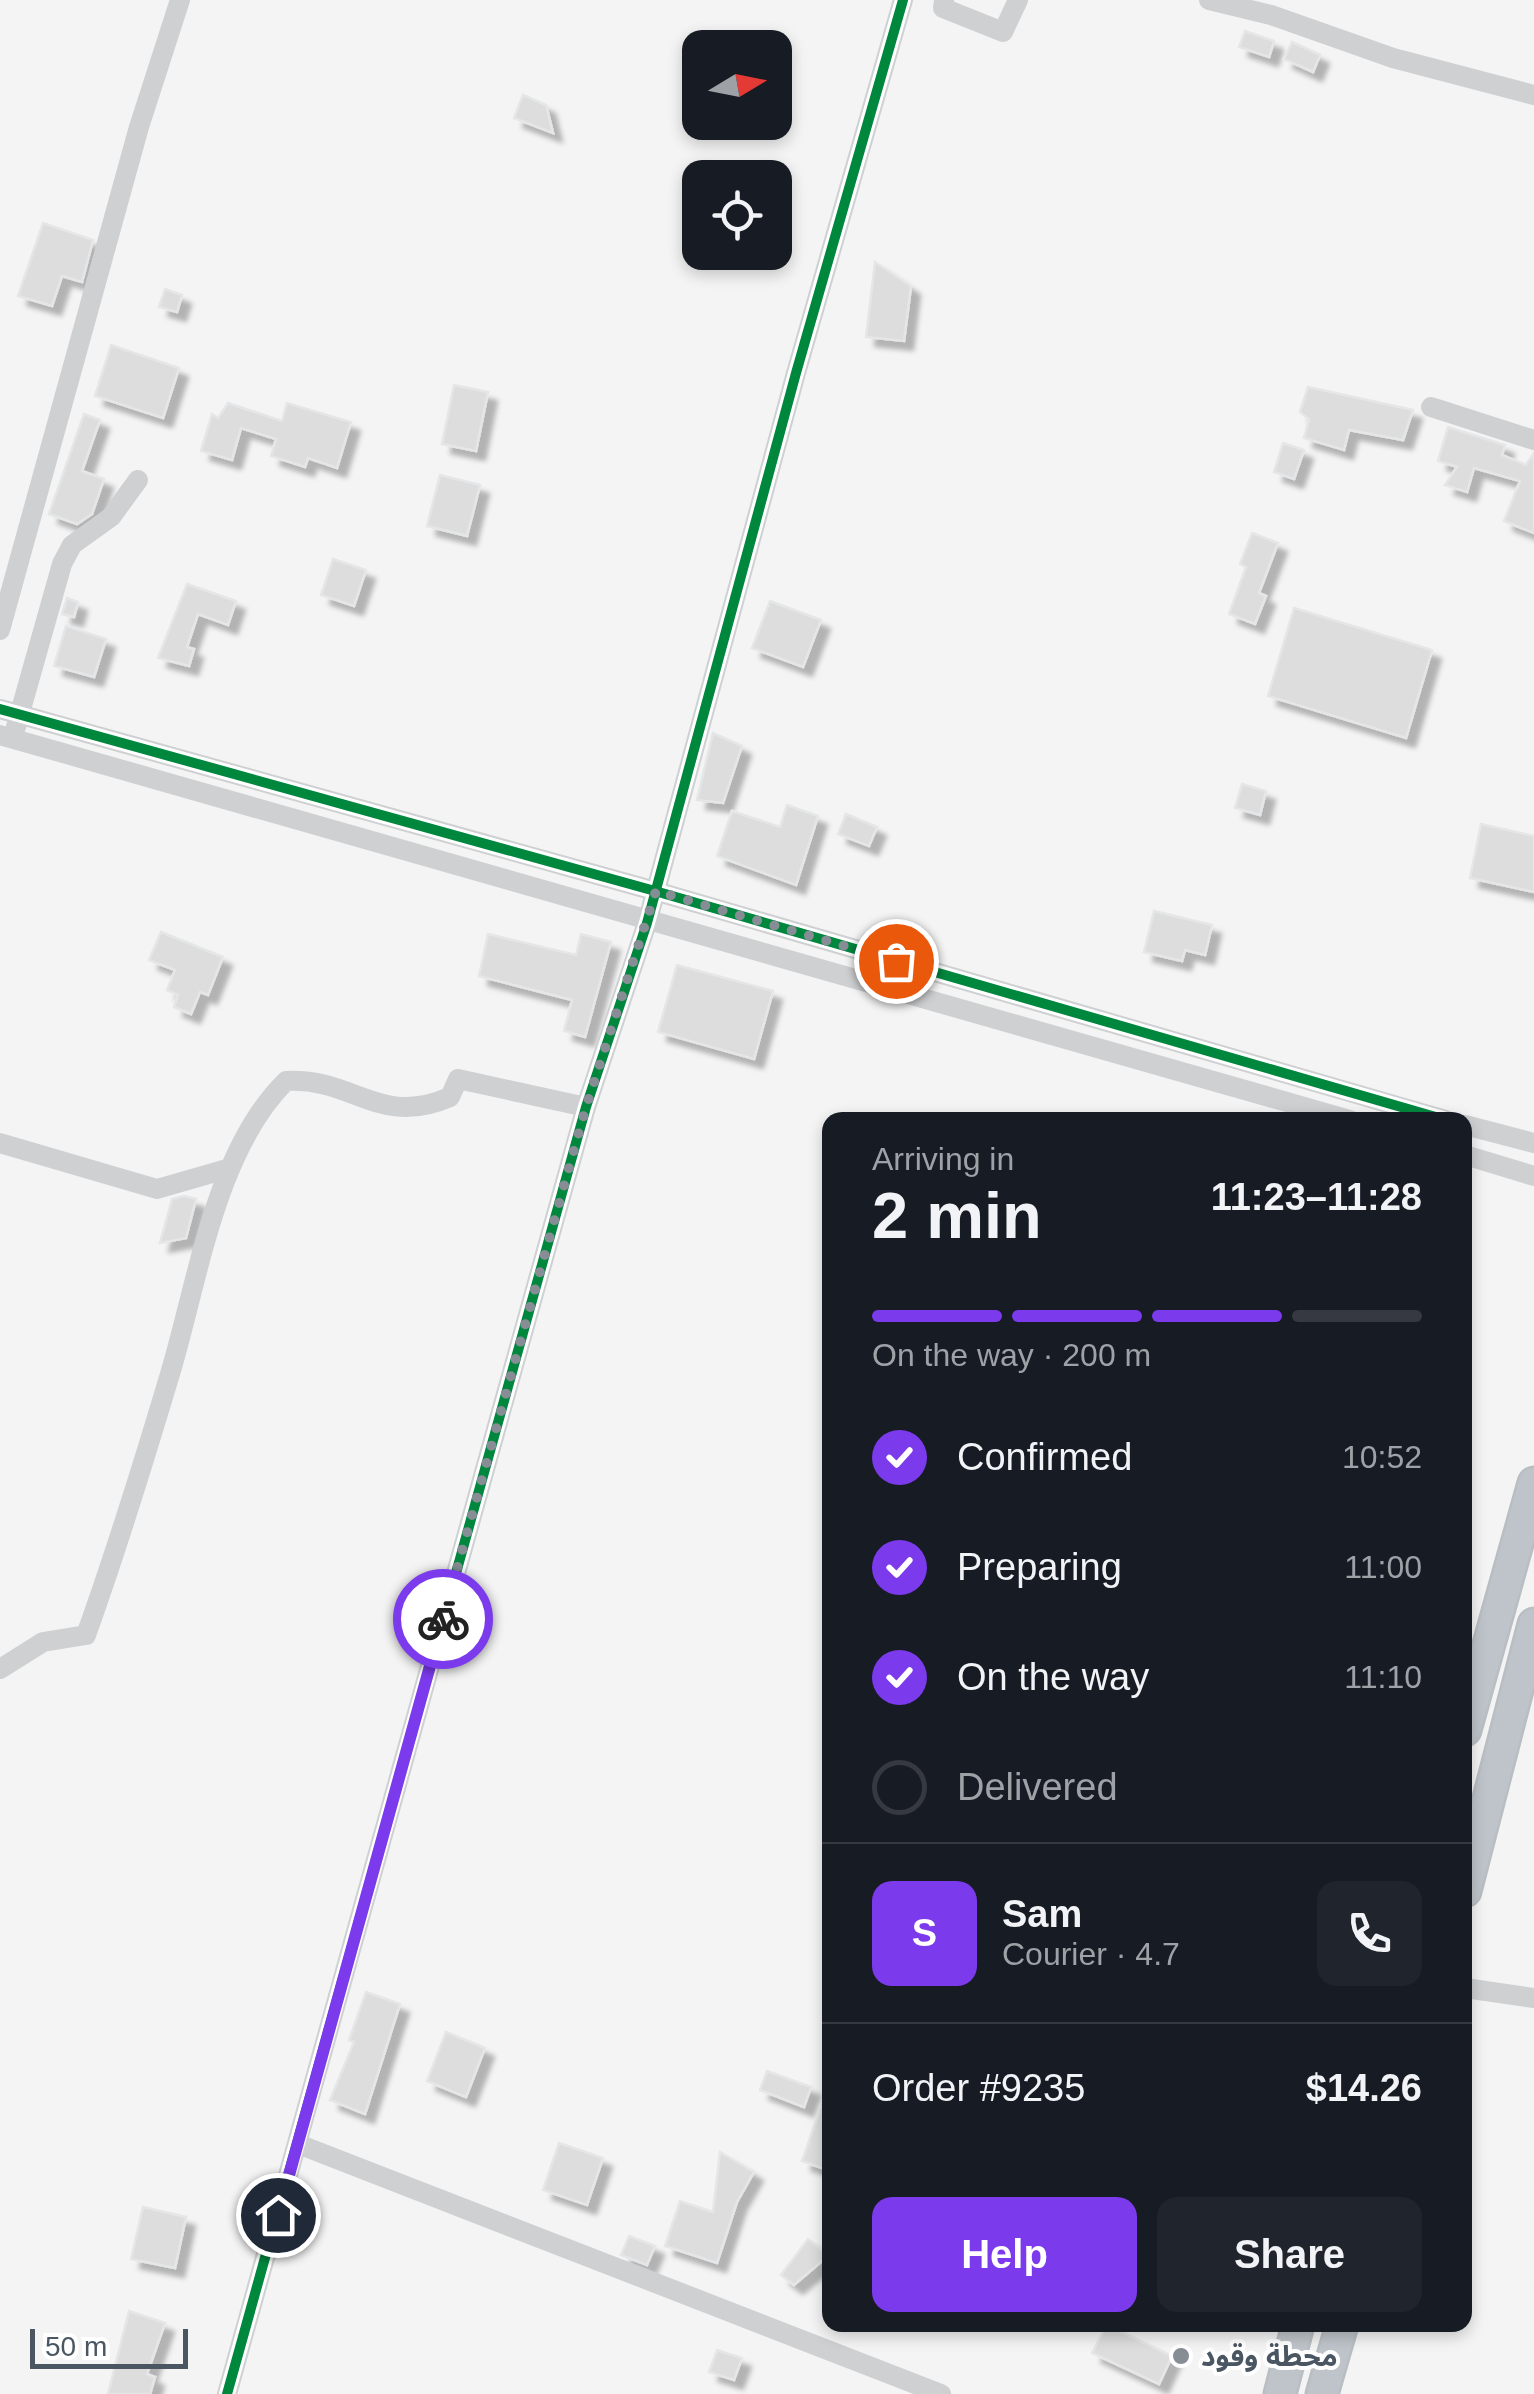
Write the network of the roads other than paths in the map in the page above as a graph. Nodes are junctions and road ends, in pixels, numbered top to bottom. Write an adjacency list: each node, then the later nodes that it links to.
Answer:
1 (180, 0): 10 (street)
2 (902, 0): 15 (street)
3 (944, 0): 4 (street)
4 (1018, 0)
5 (1209, 0): 6 (street)
6 (1534, 95)
7 (1431, 407): 8 (street)
8 (1534, 440)
9 (138, 480): 11 (street)
10 (0, 630)
11 (9, 712): 12 (street); 13 (street)
12 (7, 737): 14 (street)
13 (392, 818): 14 (street); 15 (street)
14 (383, 844): 16 (street)
15 (656, 891): 16 (street); 17 (street)
16 (648, 923): 18 (street); 20 (street)
17 (859, 950): 18 (street); 19 (street)
18 (853, 980): 21 (street)
19 (1335, 1088): 21 (street); 22 (street)
20 (586, 1107): 27 (street); 36 (street)
21 (1324, 1112)
22 (1418, 1112)
23 (1472, 1128): 25 (street)
24 (0, 1143): 27 (street)
25 (1534, 1144)
26 (1472, 1157): 28 (street)
27 (230, 1168): 31 (street)
28 (1534, 1176)
29 (1534, 1484): 32 (highway)
30 (1534, 1624): 33 (highway)
31 (0, 1669)
32 (1472, 1705)
33 (1472, 1864)
34 (1472, 1989): 35 (street)
35 (1534, 1998)
36 (298, 2144): 39 (street); 40 (street)
37 (1296, 2332): 41 (highway)
38 (1340, 2332): 42 (highway)
39 (227, 2394)
40 (941, 2394)
41 (1280, 2394)
42 (1322, 2394)

